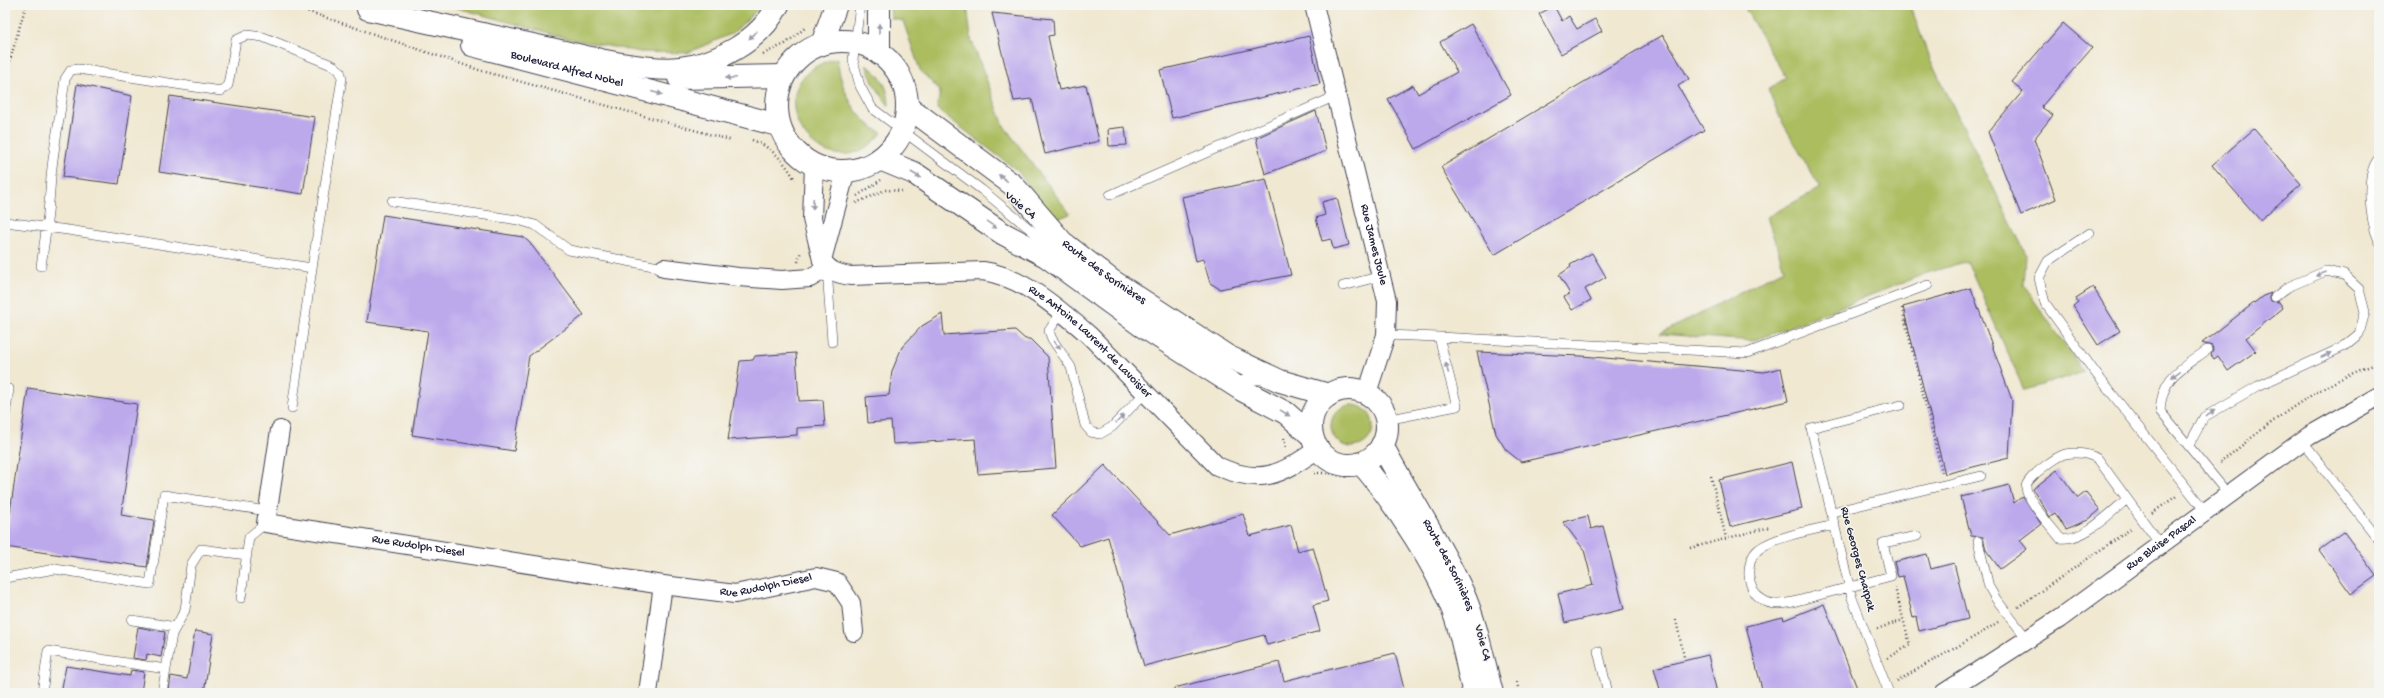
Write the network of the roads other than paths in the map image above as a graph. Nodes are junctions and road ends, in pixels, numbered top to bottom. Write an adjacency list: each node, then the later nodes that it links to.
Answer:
1 (778, 5): 7 (main road, one-way to 7)
2 (836, 5): 9 (main road)
3 (860, 5): 8 (lane, Voie C4)
4 (879, 5): 10 (main road, one-way to 4)
5 (1314, 5): 12 (street, Rue James Joule)
6 (363, 7): 7 (main road); 14 (main road, Boulevard Alfred Nobel, one-way to 14)
7 (447, 26): 11 (main road, Boulevard Alfred Nobel, one-way to 7)
8 (854, 43): 9 (main road); 10 (main road); 15 (lane, Voie C4)
9 (822, 44): 11 (main road)
10 (879, 53): 13 (main road)
11 (784, 76): 14 (main road)
12 (1336, 96): 20 (lane); 30 (street, Rue James Joule)
13 (907, 106): 15 (main road); 41 (main road, Route des Sorinières, one-way to 13)
14 (778, 125): 18 (main road)
15 (902, 131): 16 (main road); 34 (lane, Voie C4)
16 (880, 158): 19 (main road); 43 (main road, Route des Sorinières, one-way to 43)
17 (2379, 158): 25 (lane)
18 (814, 165): 19 (main road); 26 (street, one-way to 26)
19 (846, 171): 26 (street)
20 (1110, 195)
21 (392, 201): 29 (lane)
22 (5, 222): 23 (lane)
23 (48, 227): 27 (lane); 28 (lane); 28 (lane)
24 (2090, 232): 63 (lane)
25 (2379, 241)
26 (825, 264): 29 (street); 35 (street, Rue Antoine Laurent de Lavoisier); 38 (lane)
27 (40, 266)
28 (312, 268): 49 (lane)
29 (664, 268)
30 (1381, 276): 32 (lane); 36 (street, Rue James Joule)
31 (1928, 285): 37 (lane)
32 (1343, 286)
33 (2275, 297): 54 (lane, one-way to 33)
34 (1129, 304)
35 (1061, 312): 44 (street, Rue Antoine Laurent de Lavoisier); 44 (lane, one-way to 44)
36 (1386, 336): 37 (lane); 45 (street, Rue James Joule)
37 (1439, 337): 51 (lane, one-way to 37)
38 (832, 342)
39 (2207, 350): 54 (lane, one-way to 54)
40 (1224, 367): 43 (lane)
41 (1280, 381): 43 (lane); 46 (main road, Route des Sorinières)
42 (5, 388): 50 (lane)
43 (1249, 388): 56 (main road, Route des Sorinières, one-way to 56)
44 (1145, 393): 56 (street, Rue Antoine Laurent de Lavoisier)
45 (1367, 394): 46 (main road); 51 (main road)
46 (1329, 395): 56 (main road)
47 (2379, 396): 53 (street, Rue Blaise Pascal)
48 (1901, 405): 64 (lane, Rue Georges Charpak)
49 (292, 408)
50 (5, 416)
51 (1386, 420): 55 (main road)
52 (280, 430): 65 (street)
53 (2302, 441): 60 (street, Rue Blaise Pascal); 68 (lane)
54 (2189, 445): 60 (lane)
55 (1382, 446): 57 (main road); 59 (main road, Route des Sorinières)
56 (1310, 448): 57 (main road, Route des Sorinières)
57 (1355, 470): 59 (main road, Route des Sorinières)
58 (1981, 476): 64 (lane)
59 (1387, 477): 61 (lane, Voie C4); 61 (lane, Voie C4); 86 (main road, Route des Sorinières); 88 (main road, Route des Sorinières)
60 (2228, 494): 63 (street, Rue Blaise Pascal)
61 (1398, 495): 87 (lane, Voie C4)
62 (2127, 499): 62 (lane); 70 (lane)
63 (2205, 511): 70 (street, Rue Blaise Pascal)
64 (1832, 512): 66 (lane, Rue Georges Charpak)
65 (266, 517): 71 (lane); 72 (lane); 73 (street, Rue Rudolph Diesel)
66 (1835, 525): 74 (lane, Rue Georges Charpak); 74 (lane)
67 (1917, 536): 74 (lane)
68 (2379, 540)
69 (1978, 541): 79 (lane)
70 (2160, 544): 79 (street, Rue Blaise Pascal)
71 (247, 555): 75 (lane); 77 (lane)
72 (5, 578)
73 (663, 585): 78 (street, Rue Rudolph Diesel); 85 (street)
74 (1850, 588): 82 (lane, Rue Georges Charpak)
75 (241, 598)
76 (132, 620): 77 (lane)
77 (176, 627): 81 (lane)
78 (854, 632)
79 (2028, 640): 90 (street, Rue Blaise Pascal)
80 (1598, 651): 89 (lane)
81 (166, 669): 83 (lane); 84 (lane)
82 (1887, 690)
83 (42, 693)
84 (162, 693)
85 (648, 693)
86 (1474, 693)
87 (1483, 693)
88 (1492, 693)
89 (1608, 693)
90 (1944, 693)

